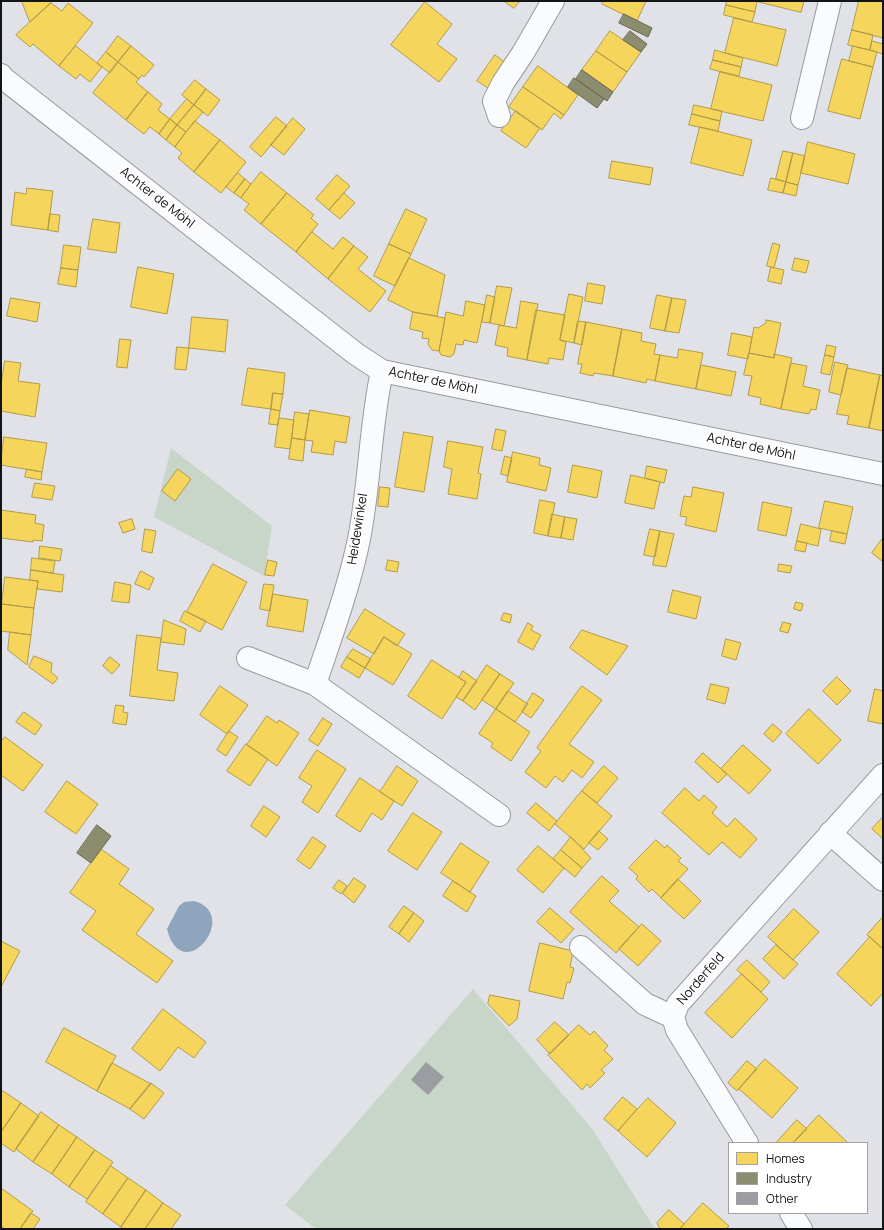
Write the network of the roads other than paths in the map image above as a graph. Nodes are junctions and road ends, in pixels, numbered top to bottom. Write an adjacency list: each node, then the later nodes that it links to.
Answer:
1 (553, 1): 4 (street)
2 (830, 1): 5 (street)
3 (2, 79): 6 (street, Achter de Möhl)
4 (499, 116)
5 (802, 118)
6 (382, 371): 7 (street, Achter de Möhl); 9 (street, Heidewinkel)
7 (883, 474)
8 (248, 658): 9 (street)
9 (315, 684): 11 (street)
10 (883, 775): 12 (street, Norderfeld)
11 (499, 815)
12 (830, 833): 13 (street); 15 (street, Norderfeld)
13 (883, 880)
14 (581, 947): 15 (street)
15 (673, 1017): 16 (street, Norderfeld)
16 (746, 1142)
17 (792, 1214): 18 (street)
18 (801, 1229)

